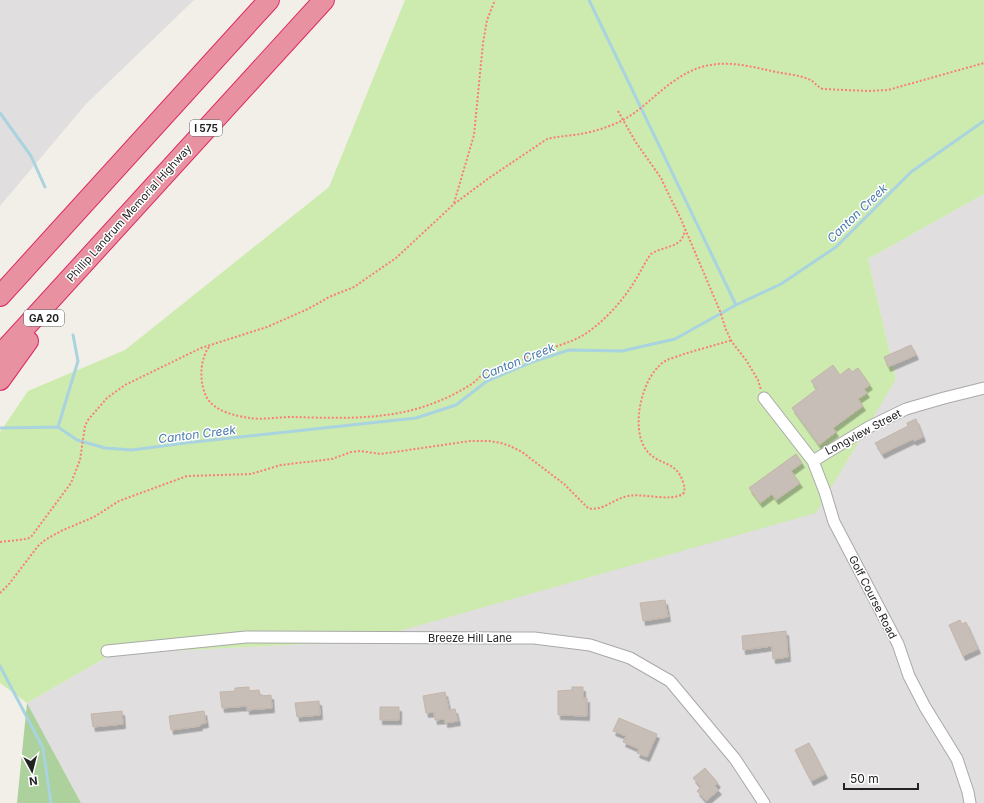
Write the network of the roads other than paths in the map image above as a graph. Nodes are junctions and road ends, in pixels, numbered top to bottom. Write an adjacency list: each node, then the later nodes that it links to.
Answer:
1 (270, 0): 4 (highway)
2 (324, 0): 3 (highway, Phillip Landrum Memorial Highway / I 575)
3 (89, 257): 5 (highway, Phillip Landrum Memorial Highway / I 575); 6 (highway, GA 20)
4 (0, 296)
5 (0, 355)
6 (0, 380)
7 (984, 388): 9 (street, Longview Street)
8 (764, 398): 9 (street, Golf Course Road)
9 (813, 461): 12 (street, Golf Course Road)
10 (107, 651): 11 (street, Breeze Hill Lane)
11 (764, 803)
12 (970, 803)

